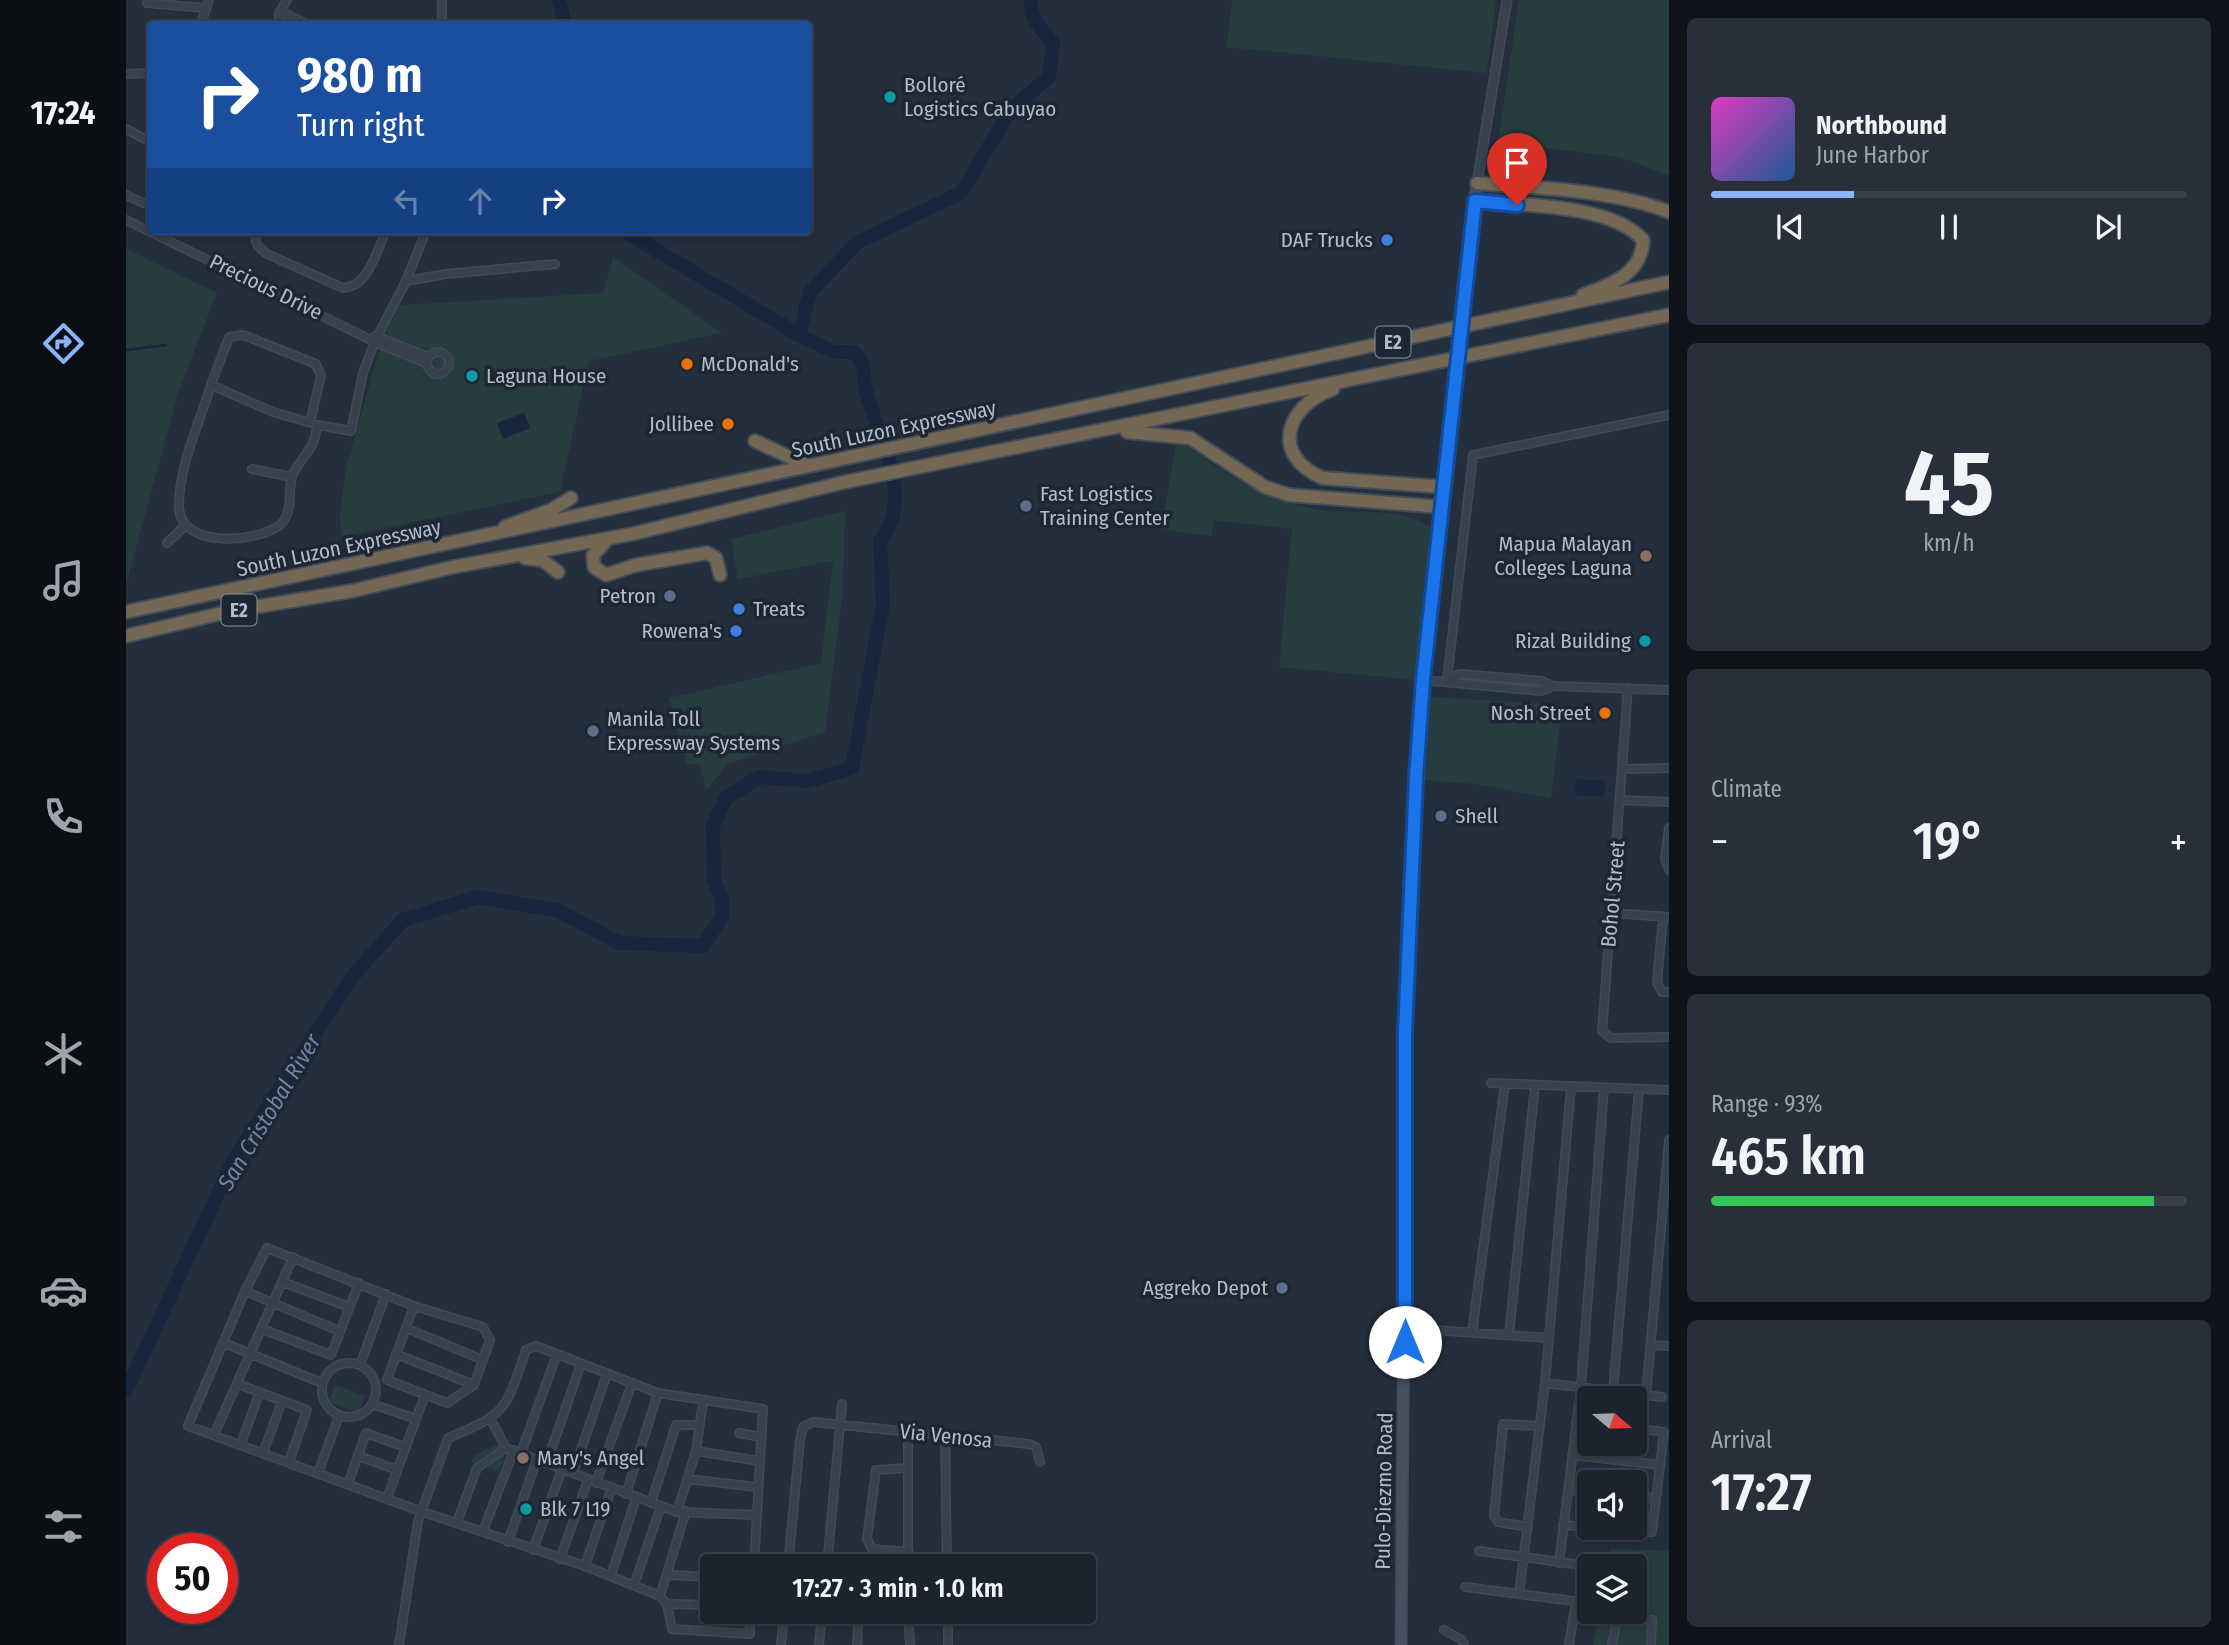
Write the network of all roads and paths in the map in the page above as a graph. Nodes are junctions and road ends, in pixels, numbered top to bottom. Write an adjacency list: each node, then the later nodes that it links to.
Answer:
1 (209, 0): 6 (street)
2 (287, 0): 7 (street)
3 (442, 0): 11 (street)
4 (1507, 0): 16 (street, Pulo-Diezmo Road)
5 (147, 3): 6 (street)
6 (205, 8): 8 (street)
7 (281, 11): 9 (street); 10 (street)
8 (202, 21)
9 (279, 21)
10 (300, 21)
11 (442, 21)
12 (147, 73): 13 (street)
13 (126, 74)
14 (126, 129): 15 (street)
15 (147, 140)
16 (1477, 183): 18 (main road, Pulo-Diezmo Road); 20 (highway)
17 (126, 195): 19 (street)
18 (1475, 201): 30 (highway); 43 (main road, Pulo-Diezmo Road, bridge)
19 (147, 205)
20 (1669, 212)
21 (126, 220): 22 (street, Precious Drive)
22 (147, 230)
23 (157, 235): 32 (street, Precious Drive)
24 (255, 235): 25 (street)
25 (384, 235)
26 (424, 235): 28 (street)
27 (555, 264): 28 (street)
28 (406, 281): 32 (street)
29 (1669, 282): 30 (highway, South Luzon Expressway / E2)
30 (1547, 309): 40 (highway, South Luzon Expressway / E2)
31 (1669, 315): 34 (highway, South Luzon Expressway / E2)
32 (376, 339): 33 (street, Precious Drive); 37 (street)
33 (427, 360)
34 (1369, 377): 38 (highway, South Luzon Expressway / E2); 43 (highway)
35 (211, 385): 37 (street); 37 (street); 46 (street)
36 (1669, 415): 56 (street)
37 (314, 424): 42 (street)
38 (1106, 431): 45 (highway); 47 (highway, South Luzon Expressway / E2)
39 (755, 441): 40 (highway)
40 (809, 467): 48 (highway, South Luzon Expressway / E2)
41 (252, 469): 42 (street)
42 (292, 477): 46 (street)
43 (1444, 487): 45 (main road, Pulo-Diezmo Road)
44 (571, 498): 48 (highway)
45 (1442, 507): 55 (main road, Pulo-Diezmo Road)
46 (186, 526): 49 (street)
47 (632, 534): 50 (highway, South Luzon Expressway / E2); 52 (highway)
48 (489, 536): 53 (highway, South Luzon Expressway / E2)
49 (167, 543)
50 (489, 560): 51 (highway); 54 (highway, South Luzon Expressway / E2)
51 (558, 572)
52 (719, 575)
53 (126, 612)
54 (126, 636)
55 (1423, 680): 56 (street); 86 (main road, Pulo-Diezmo Road)
56 (1447, 680): 57 (street)
57 (1628, 688): 58 (street); 60 (street, Bohol Street)
58 (1669, 690)
59 (1669, 768): 60 (street)
60 (1623, 769): 61 (street, Bohol Street)
61 (1621, 800): 62 (street); 65 (street, Bohol Street)
62 (1669, 802)
63 (1669, 828): 64 (street)
64 (1669, 870)
65 (1611, 913): 66 (street); 68 (street, Bohol Street)
66 (1666, 917): 67 (street)
67 (1669, 992)
68 (1669, 1037)
69 (1491, 1083): 70 (street)
70 (1505, 1084): 71 (street); 89 (street)
71 (1535, 1085): 72 (street); 90 (street)
72 (1571, 1087): 73 (street); 91 (street)
73 (1604, 1088): 74 (street); 107 (street)
74 (1639, 1089): 75 (street); 108 (street)
75 (1669, 1090)
76 (1669, 1140): 93 (street)
77 (293, 1258): 78 (street); 79 (street); 80 (street)
78 (284, 1282): 82 (street); 84 (street)
79 (359, 1283): 81 (street); 84 (street)
80 (244, 1292): 82 (street); 92 (street)
81 (386, 1294): 83 (street); 100 (street)
82 (270, 1304): 87 (street); 88 (street)
83 (414, 1306): 85 (street); 98 (street)
84 (349, 1307): 88 (street)
85 (406, 1328): 95 (street); 98 (street)
86 (1405, 1328): 89 (street); 211 (main road, Pulo-Diezmo Road)
87 (262, 1329): 88 (street); 97 (street)
88 (339, 1331)
89 (1472, 1333): 90 (street)
90 (1509, 1335): 91 (street)
91 (1549, 1338): 104 (street)
92 (224, 1343): 97 (street); 131 (street)
93 (1651, 1345): 94 (street); 109 (street)
94 (1669, 1346)
95 (396, 1354): 106 (street); 113 (street)
96 (557, 1354): 99 (street); 123 (street); 136 (street)
97 (251, 1355): 102 (street); 105 (street)
98 (483, 1360): 106 (street)
99 (581, 1364): 101 (street); 144 (street)
100 (360, 1365): 102 (street); 119 (street)
101 (607, 1374): 103 (street); 151 (street)
102 (322, 1383): 121 (street)
103 (632, 1383): 111 (street); 153 (street)
104 (1545, 1383): 110 (street); 127 (street)
105 (238, 1384): 112 (street); 131 (street)
106 (474, 1385): 113 (street)
107 (1581, 1386)
108 (1613, 1386)
109 (1647, 1386)
110 (1577, 1387)
111 (658, 1393): 117 (street); 159 (street)
112 (260, 1394): 116 (street); 134 (street)
113 (425, 1395): 122 (street)
114 (1647, 1395): 115 (street)
115 (1662, 1397)
116 (282, 1401): 138 (street); 143 (street)
117 (703, 1401): 126 (street); 133 (street)
118 (842, 1404): 125 (street)
119 (372, 1405): 121 (street); 122 (street)
120 (1577, 1415): 124 (street)
121 (339, 1416): 150 (street)
122 (416, 1419): 135 (street)
123 (491, 1420): 136 (street); 166 (street)
124 (1576, 1422): 139 (street)
125 (840, 1424): 129 (street, Via Venosa); 180 (street, Via Venosa); 181 (street)
126 (700, 1425): 137 (street); 164 (street)
127 (1539, 1426): 172 (street); 172 (street)
128 (1647, 1430): 146 (street)
129 (908, 1432): 132 (street, Via Venosa); 147 (street)
130 (738, 1433): 133 (street)
131 (214, 1435): 134 (street)
132 (945, 1436): 145 (street, Via Venosa); 182 (street)
133 (761, 1437): 142 (street)
134 (241, 1444): 138 (street)
135 (405, 1447): 140 (street); 149 (street)
136 (514, 1450): 141 (street); 169 (street); 173 (street)
137 (696, 1451): 142 (street); 152 (street)
138 (263, 1453): 143 (street)
139 (1572, 1455): 146 (street); 157 (street)
140 (358, 1456): 149 (street); 154 (street)
141 (537, 1459): 144 (street); 175 (street)
142 (759, 1461): 155 (street)
143 (289, 1462): 150 (street)
144 (547, 1462): 148 (street)
145 (1040, 1462)
146 (1660, 1465): 163 (street)
147 (908, 1468): 178 (street); 178 (street)
148 (562, 1469): 151 (street); 176 (street)
149 (397, 1470): 161 (street)
150 (318, 1473): 154 (street)
151 (573, 1473): 153 (street)
152 (687, 1479): 155 (street); 167 (street)
153 (592, 1481): 156 (street); 183 (street)
154 (348, 1484): 161 (street)
155 (757, 1487): 168 (street)
156 (612, 1488): 159 (street); 187 (street)
157 (1568, 1490): 158 (street); 170 (street)
158 (1577, 1491)
159 (626, 1494): 162 (street)
160 (1647, 1497): 163 (street)
161 (387, 1498): 166 (street)
162 (636, 1498): 164 (street); 189 (street)
163 (1655, 1498): 174 (street)
164 (651, 1503): 165 (street)
165 (661, 1506): 167 (street); 191 (street)
166 (420, 1511): 169 (street); 205 (street)
167 (682, 1512): 168 (street); 188 (street)
168 (755, 1516): 179 (street)
169 (457, 1521): 173 (street)
170 (1563, 1525): 171 (street); 185 (street)
171 (1577, 1526)
172 (1528, 1527): 184 (street)
173 (483, 1531): 175 (street)
174 (1647, 1532)
175 (508, 1542): 176 (street)
176 (533, 1550): 183 (street)
177 (1479, 1551): 184 (street)
178 (909, 1552)
179 (754, 1554)
180 (789, 1554)
181 (828, 1554)
182 (947, 1554)
183 (560, 1559): 187 (street)
184 (1524, 1559): 185 (street); 193 (street)
185 (1559, 1563): 186 (street)
186 (1577, 1565)
187 (584, 1566): 189 (street)
188 (668, 1574): 190 (street); 194 (street)
189 (611, 1576): 191 (street)
190 (700, 1576)
191 (634, 1586): 194 (street)
192 (1465, 1587): 193 (street)
193 (1519, 1594): 195 (street)
194 (660, 1596): 196 (street)
195 (1576, 1601): 213 (street)
196 (667, 1604): 197 (street); 198 (street)
197 (700, 1605)
198 (750, 1624)
199 (783, 1624): 206 (street)
200 (821, 1624): 207 (street)
201 (858, 1624): 208 (street)
202 (908, 1624): 209 (street)
203 (948, 1624): 210 (street)
204 (1444, 1630): 212 (street)
205 (399, 1645)
206 (781, 1645)
207 (819, 1645)
208 (857, 1645)
209 (909, 1645)
210 (948, 1645)
211 (1401, 1645)
212 (1464, 1645)
213 (1569, 1645)
214 (1612, 1645): 215 (street)
215 (1651, 1645)

